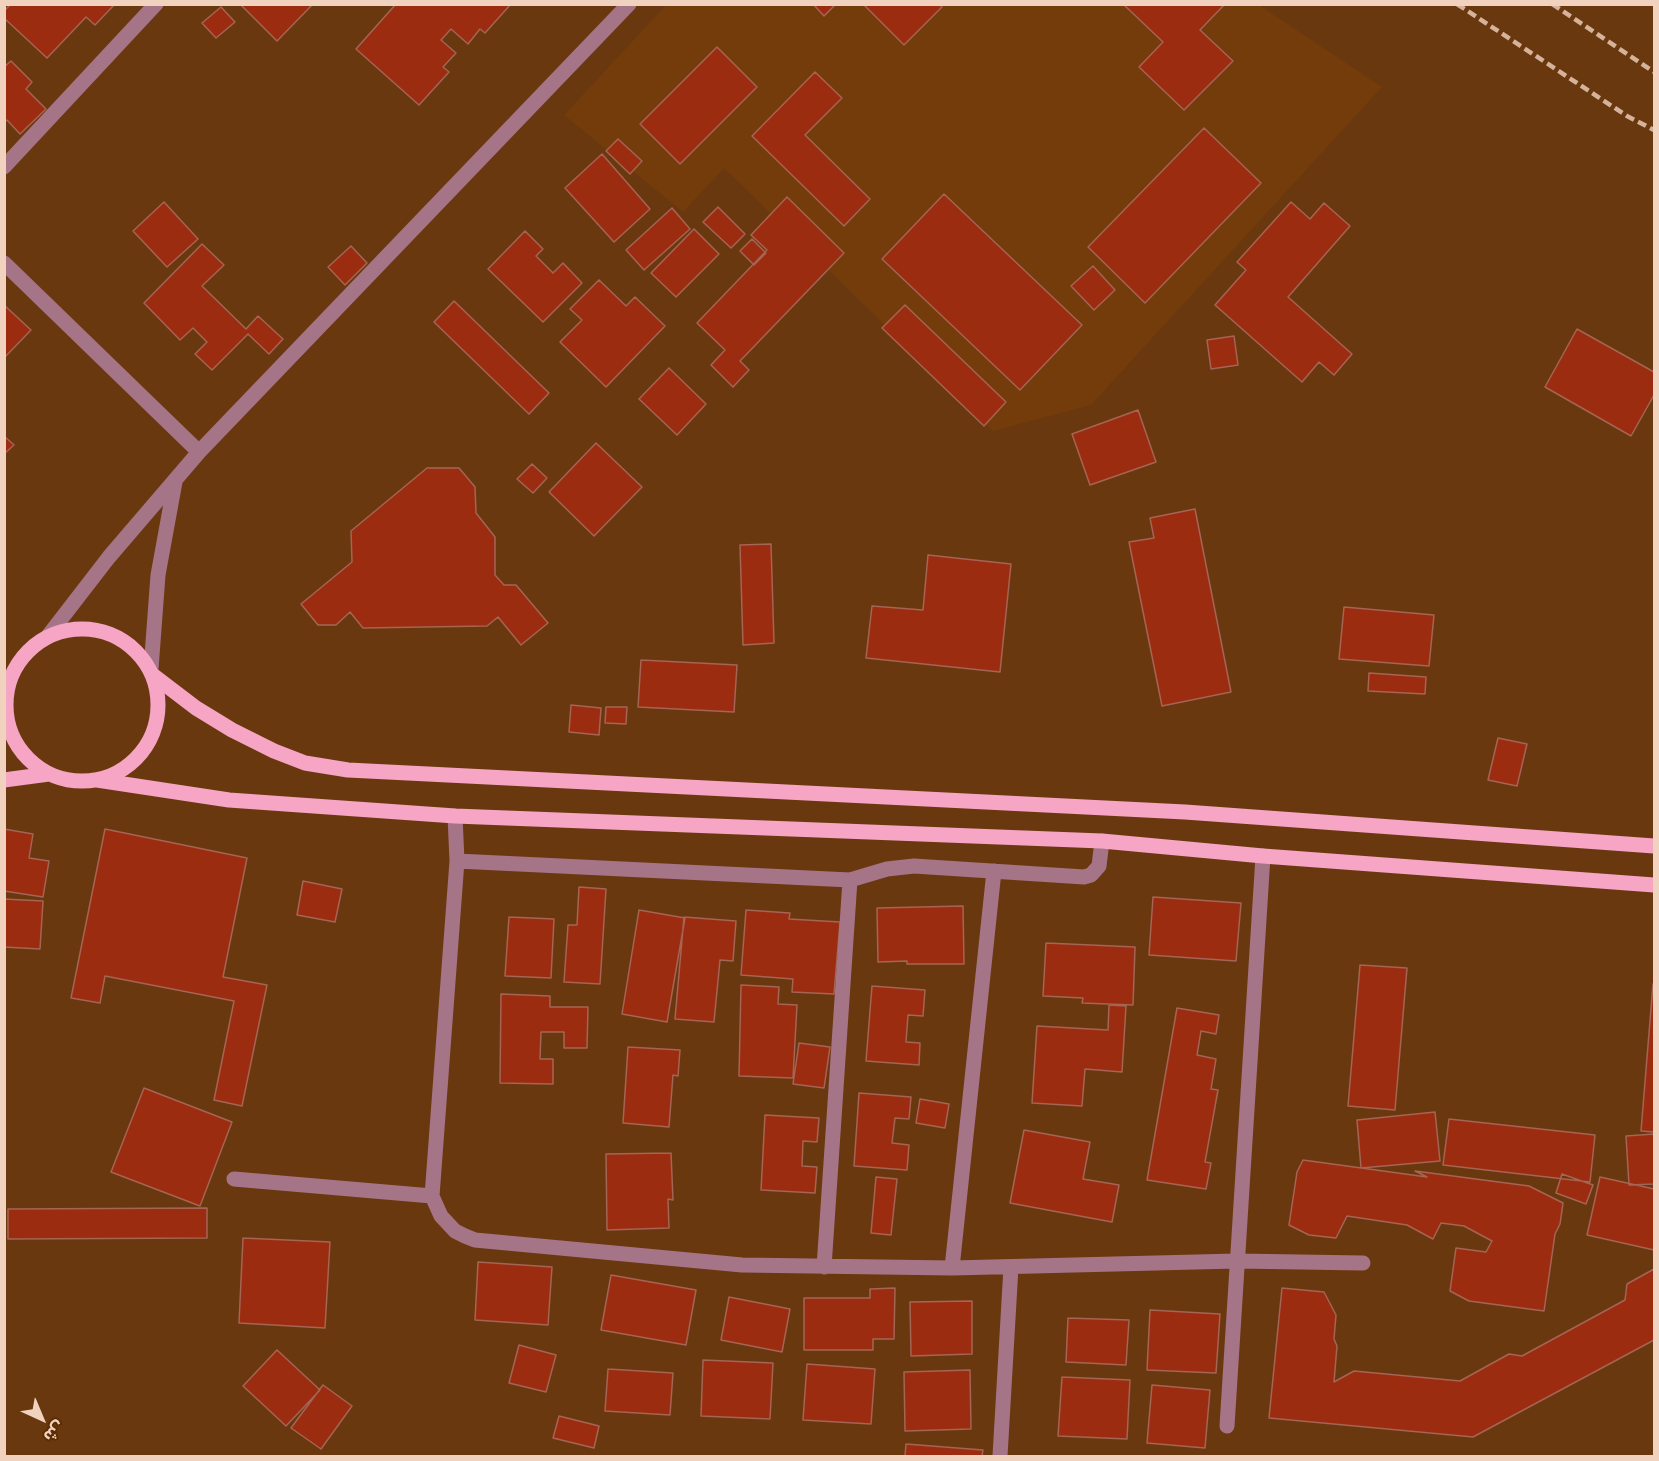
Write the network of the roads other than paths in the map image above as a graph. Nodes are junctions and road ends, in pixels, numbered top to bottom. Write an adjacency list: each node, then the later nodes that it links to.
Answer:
1 (156, 4): 3 (street)
2 (629, 4): 5 (street)
3 (4, 167)
4 (4, 263): 5 (street)
5 (199, 452): 6 (street)
6 (175, 482): 7 (street); 8 (street)
7 (48, 636): 8 (main road); 9 (main road)
8 (152, 672): 12 (main road); 15 (main road)
9 (7, 685): 10 (main road)
10 (49, 774): 11 (main road); 12 (main road)
11 (4, 780)
12 (97, 780): 13 (main road)
13 (456, 816): 14 (main road); 17 (street)
14 (1102, 841): 16 (main road); 18 (street)
15 (1654, 846)
16 (1263, 856): 20 (main road); 23 (street)
17 (457, 861): 19 (street); 22 (street)
18 (994, 871): 19 (street); 27 (street)
19 (850, 880): 25 (street)
20 (1654, 885)
21 (234, 1179): 22 (street)
22 (432, 1196): 25 (street)
23 (1237, 1261): 24 (street); 26 (street); 28 (street)
24 (1363, 1263)
25 (824, 1267): 27 (street)
26 (1011, 1267): 27 (street); 29 (street)
27 (952, 1268)
28 (1227, 1426)
29 (1000, 1456)

